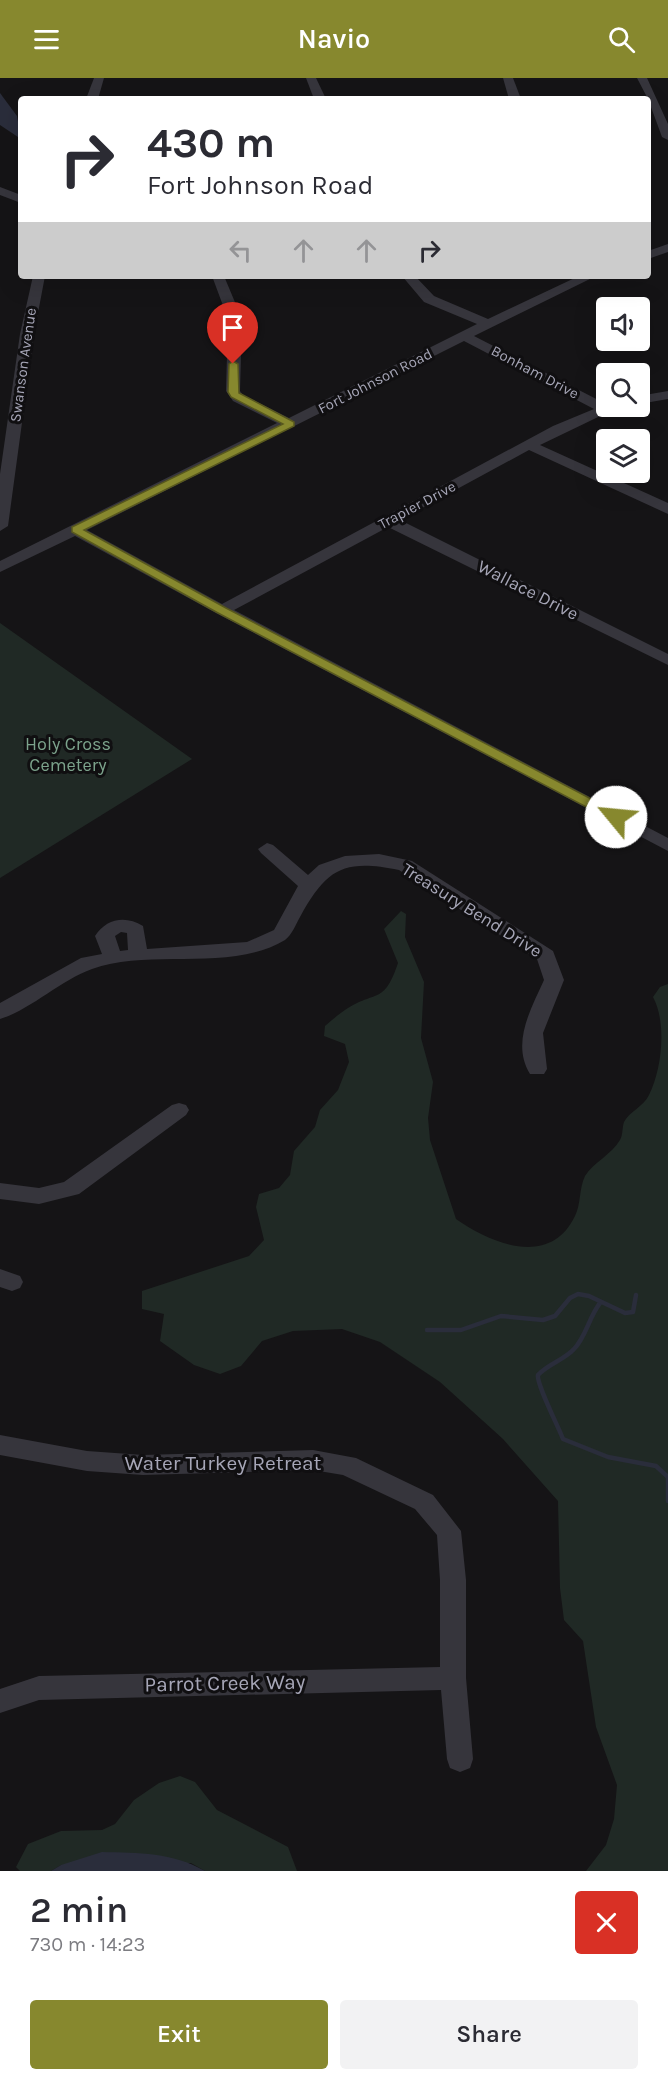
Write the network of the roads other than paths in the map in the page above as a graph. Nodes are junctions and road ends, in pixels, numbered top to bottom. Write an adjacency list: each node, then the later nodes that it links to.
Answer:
1 (99, 78): 5 (street)
2 (311, 78): 6 (street)
3 (508, 78): 7 (street)
4 (642, 78): 8 (street)
5 (93, 96)
6 (319, 96)
7 (514, 96)
8 (650, 96)
9 (651, 98): 10 (street)
10 (668, 137)
11 (0, 191): 12 (street)
12 (18, 195)
13 (668, 248): 14 (street)
14 (651, 254)
15 (38, 279): 26 (street, Swanson Avenue)
16 (219, 279): 27 (street)
17 (411, 279): 19 (street)
18 (584, 279): 19 (street, Fort Johnson Road)
19 (488, 324): 20 (street, Fort Johnson Road)
20 (464, 336): 23 (street, Bonham Drive); 27 (street, Fort Johnson Road)
21 (668, 395): 22 (street)
22 (650, 398)
23 (596, 401)
24 (596, 414): 28 (street, Trapier Drive)
25 (0, 421): 26 (street)
26 (16, 421): 31 (street, Swanson Avenue)
27 (290, 424): 32 (street, Fort Johnson Road)
28 (529, 445): 29 (street); 30 (street, Trapier Drive)
29 (668, 508)
30 (388, 520): 34 (street, Trapier Drive); 35 (street, Wallace Drive)
31 (0, 526)
32 (76, 530): 33 (street, Fort Johnson Road); 34 (street)
33 (2, 560)
34 (222, 610): 36 (street)
35 (668, 660)
36 (668, 845)
37 (267, 849): 38 (street)
38 (308, 885): 39 (street, Treasury Bend Drive); 42 (street, Treasury Bend Drive)
39 (138, 956): 40 (street, Treasury Bend Drive); 40 (street)
40 (113, 959): 41 (street, Treasury Bend Drive)
41 (0, 1012)
42 (537, 1069)
43 (180, 1110): 44 (street)
44 (0, 1191)
45 (0, 1445): 46 (street, Water Turkey Retreat)
46 (453, 1678): 47 (street, Parrot Creek Way); 48 (street, Water Turkey Retreat)
47 (0, 1701)
48 (460, 1759)

